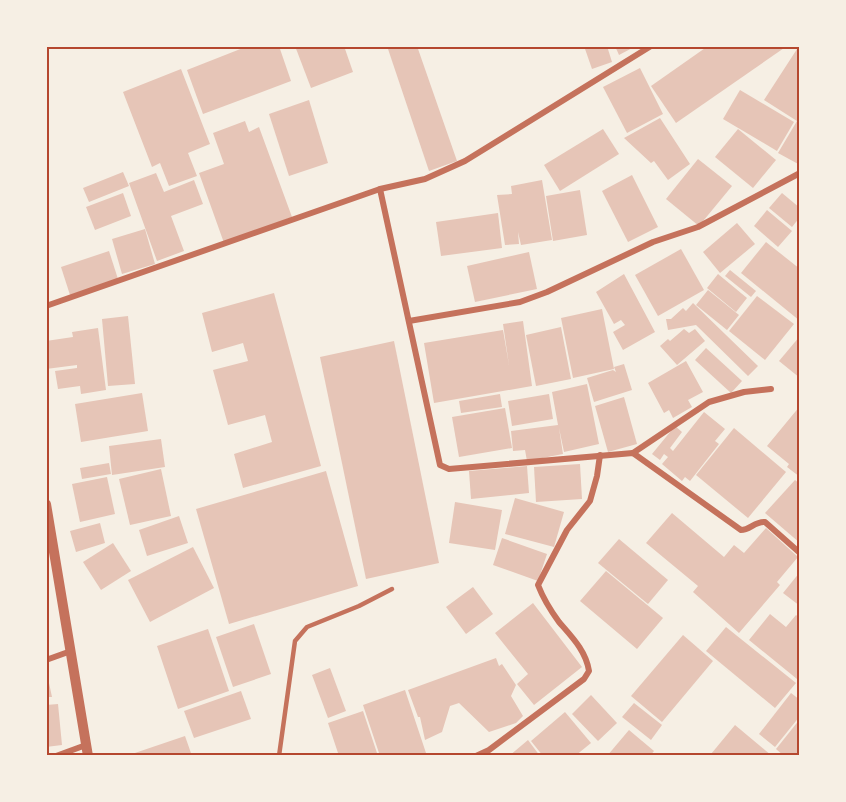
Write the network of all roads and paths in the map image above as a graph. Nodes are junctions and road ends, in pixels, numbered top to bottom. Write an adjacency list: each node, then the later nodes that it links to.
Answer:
1 (651, 46): 3 (street)
2 (800, 173): 5 (street)
3 (380, 189): 4 (street); 5 (street)
4 (46, 306)
5 (409, 321): 8 (street)
6 (771, 389): 7 (street)
7 (633, 453): 8 (street); 10 (street)
8 (600, 455): 15 (street)
9 (46, 504): 12 (street)
10 (800, 553)
11 (392, 589): 17 (lane)
12 (71, 651): 13 (street); 14 (street)
13 (46, 660)
14 (87, 750): 16 (street)
15 (491, 753): 18 (street)
16 (56, 756)
17 (279, 756)
18 (477, 756)

